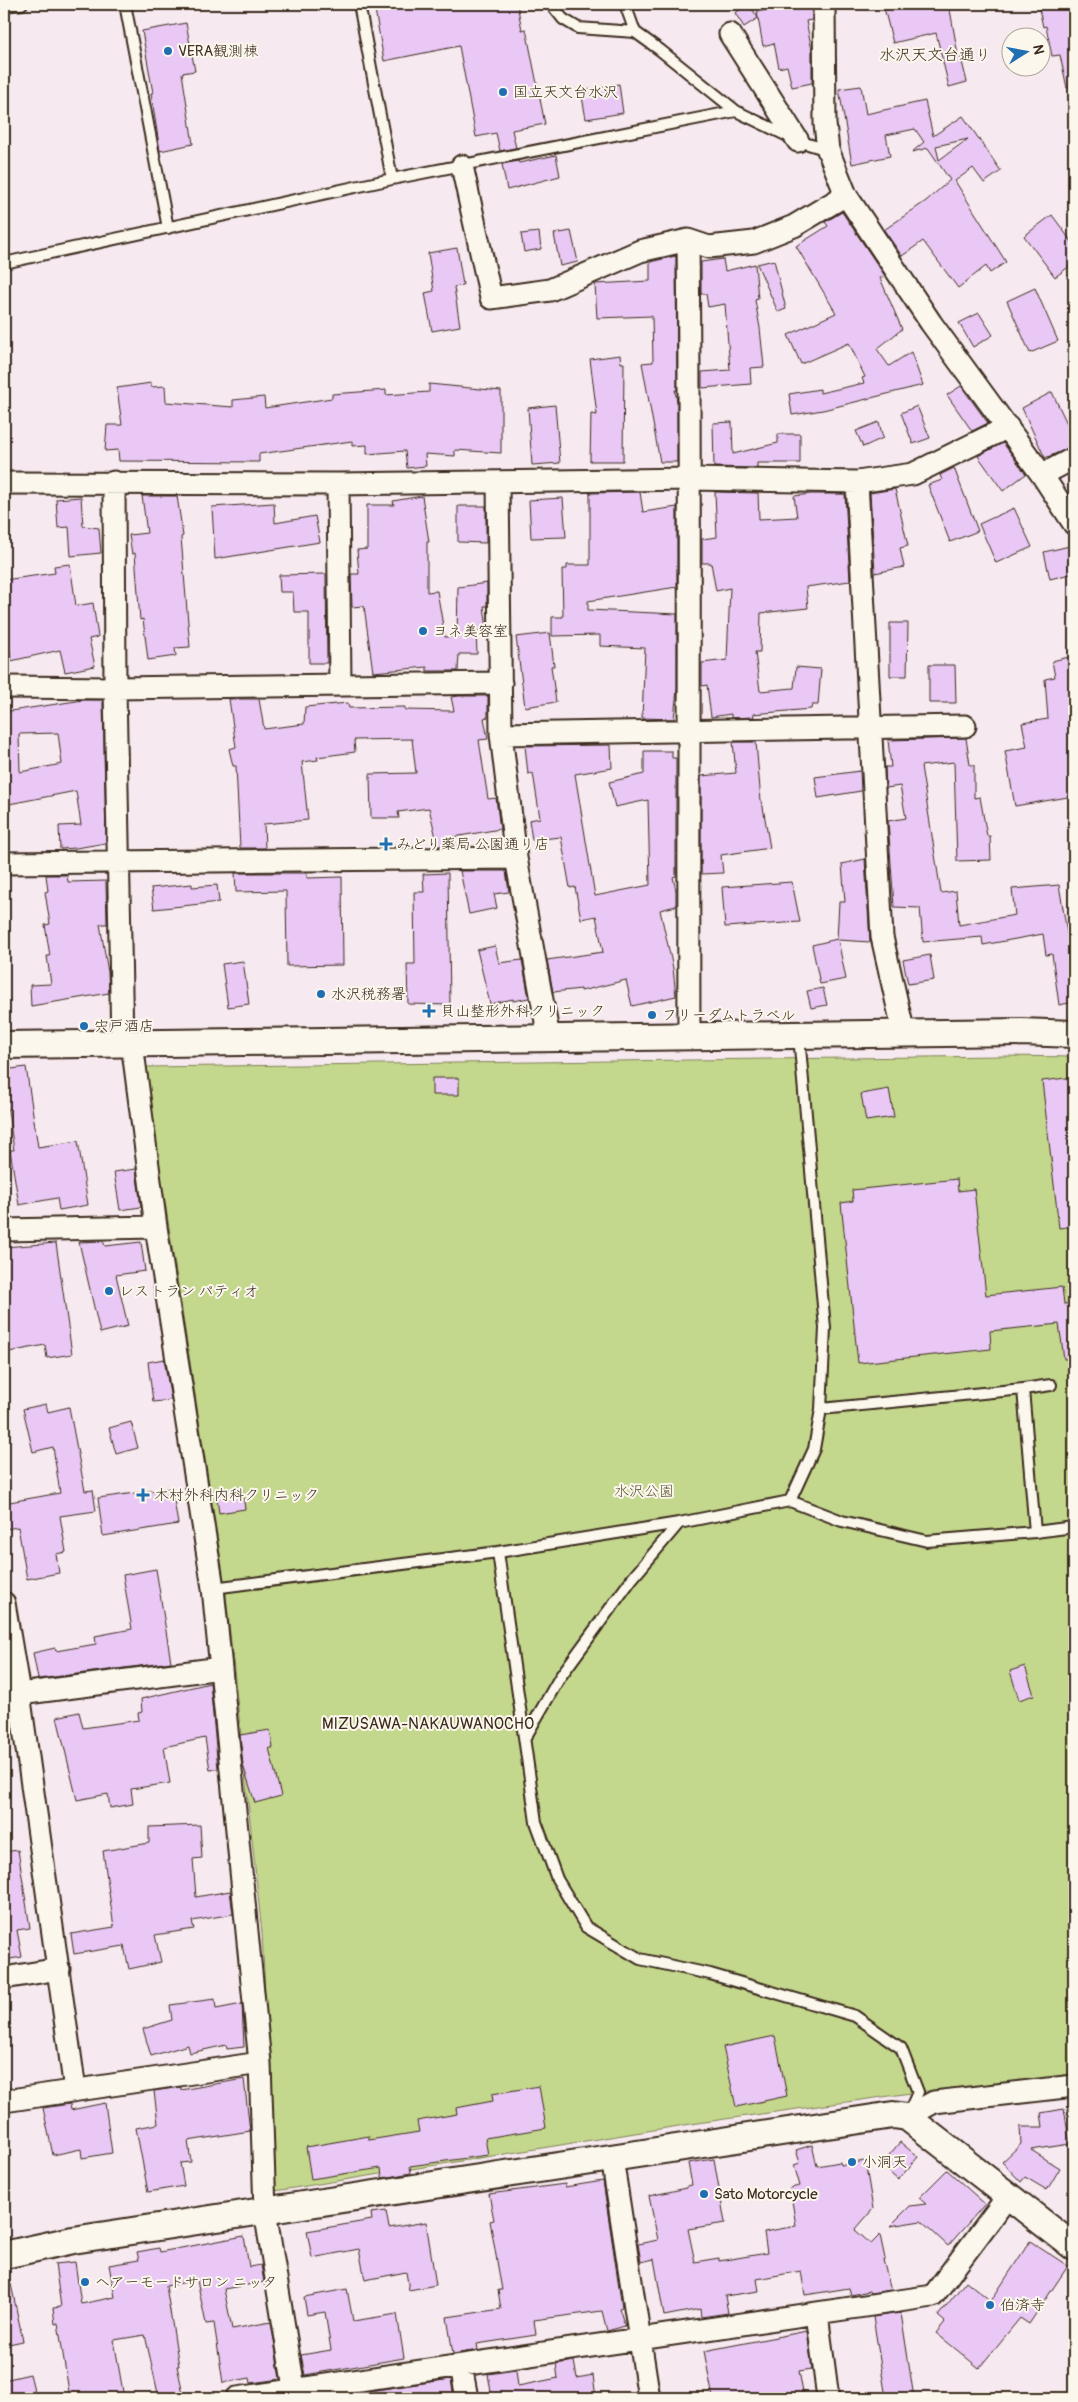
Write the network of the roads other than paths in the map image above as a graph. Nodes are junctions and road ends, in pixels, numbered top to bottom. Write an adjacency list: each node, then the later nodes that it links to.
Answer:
1 (22, 4): 7 (lane)
2 (125, 4): 16 (lane)
3 (359, 4): 14 (lane)
4 (551, 4): 8 (lane)
5 (625, 4): 8 (lane)
6 (824, 4): 12 (street)
7 (4, 6)
8 (634, 32): 10 (lane)
9 (730, 34): 11 (street)
10 (736, 110): 11 (lane); 13 (lane)
11 (798, 141): 12 (lane)
12 (828, 150): 15 (street)
13 (462, 166): 14 (lane); 17 (street)
14 (392, 180): 16 (lane)
15 (846, 194): 17 (street); 19 (street)
16 (168, 228): 18 (lane)
17 (688, 240): 22 (street)
18 (4, 263)
19 (1008, 427): 21 (street); 24 (street)
20 (1074, 458): 21 (street)
21 (1042, 475): 28 (street)
22 (691, 479): 24 (street); 26 (street); 35 (street)
23 (114, 482): 25 (street); 27 (street); 32 (street)
24 (857, 482): 33 (street)
25 (4, 483)
26 (498, 483): 27 (street); 29 (street)
27 (338, 484): 30 (street)
28 (1074, 524)
29 (501, 683): 30 (street); 36 (street)
30 (340, 685): 32 (street)
31 (4, 687): 32 (street)
32 (115, 688): 38 (street)
33 (872, 726): 34 (street); 35 (street); 40 (street)
34 (965, 726)
35 (688, 730): 36 (street); 43 (street)
36 (501, 734): 37 (street)
37 (516, 858): 38 (street); 44 (street)
38 (118, 861): 39 (street); 45 (street)
39 (4, 863)
40 (904, 1034): 41 (street); 42 (street)
41 (1074, 1034)
42 (798, 1035): 43 (street); 51 (lane)
43 (689, 1037): 44 (street)
44 (549, 1038): 45 (street)
45 (127, 1043): 46 (street); 47 (street)
46 (4, 1045)
47 (156, 1227): 48 (street); 57 (street)
48 (4, 1230)
49 (1051, 1385): 50 (lane)
50 (1023, 1389): 51 (lane); 55 (lane)
51 (821, 1409): 52 (lane)
52 (790, 1501): 53 (lane); 55 (lane)
53 (679, 1523): 56 (lane); 61 (lane)
54 (1074, 1528): 55 (lane)
55 (1035, 1532)
56 (498, 1552): 57 (lane); 61 (lane)
57 (213, 1588): 59 (street)
58 (4, 1603): 60 (street)
59 (221, 1668): 60 (street); 64 (street)
60 (11, 1694): 62 (street)
61 (525, 1738): 68 (lane)
62 (59, 1969): 63 (street); 66 (street)
63 (4, 1978)
64 (260, 2063): 66 (street); 71 (street)
65 (1074, 2086): 68 (street)
66 (75, 2090): 67 (street)
67 (4, 2101)
68 (907, 2117): 69 (street); 70 (street)
69 (612, 2158): 71 (street); 75 (street)
70 (1008, 2196): 72 (street); 74 (street)
71 (265, 2211): 73 (street); 77 (street)
72 (1074, 2247)
73 (4, 2255)
74 (816, 2314): 75 (street); 81 (street)
75 (640, 2339): 76 (street); 80 (street)
76 (461, 2366): 77 (street); 79 (street)
77 (294, 2388): 78 (street)
78 (237, 2398)
79 (467, 2398)
80 (649, 2398)
81 (828, 2398)

